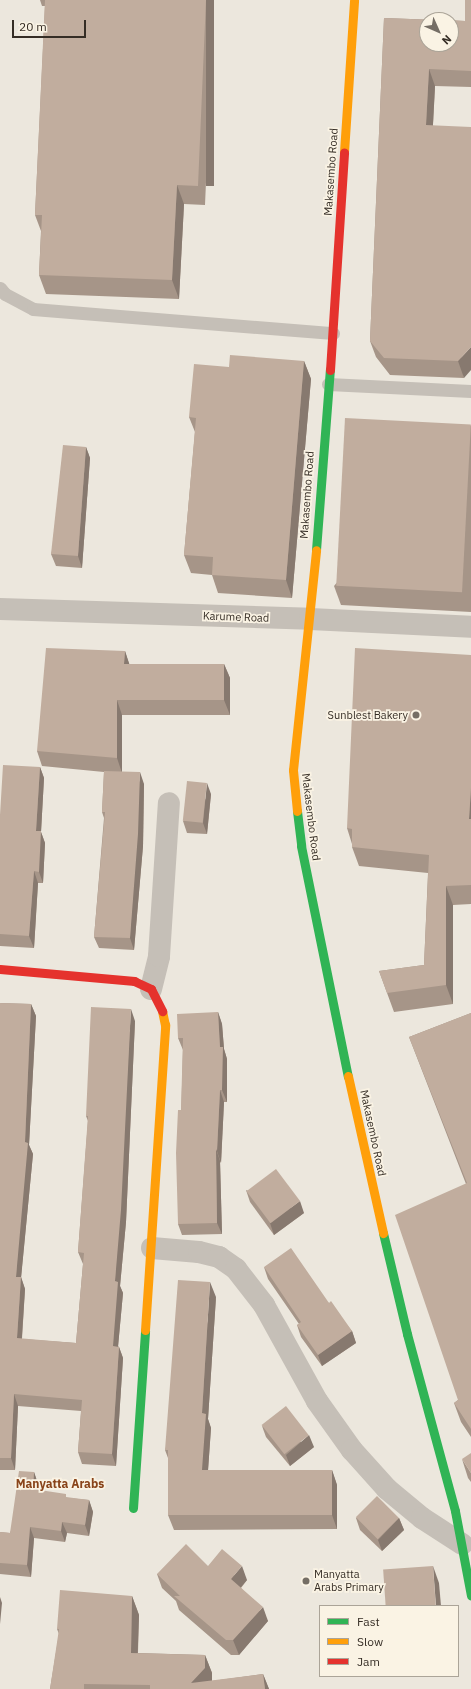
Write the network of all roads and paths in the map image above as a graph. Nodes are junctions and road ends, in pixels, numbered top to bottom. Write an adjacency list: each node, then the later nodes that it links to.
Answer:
1 (354, 0): 3 (street, Makasembo Road)
2 (0, 288): 3 (lane)
3 (333, 334): 4 (street, Makasembo Road)
4 (328, 384): 5 (lane); 7 (street, Makasembo Road)
5 (471, 391)
6 (0, 609): 7 (street, Karume Road)
7 (310, 619): 8 (street, Karume Road); 14 (street, Makasembo Road)
8 (471, 628)
9 (168, 803): 11 (street)
10 (0, 969): 11 (street)
11 (151, 989): 12 (street)
12 (152, 1248): 13 (street); 14 (street)
13 (133, 1508)
14 (462, 1544): 15 (street, Makasembo Road)
15 (471, 1596)

